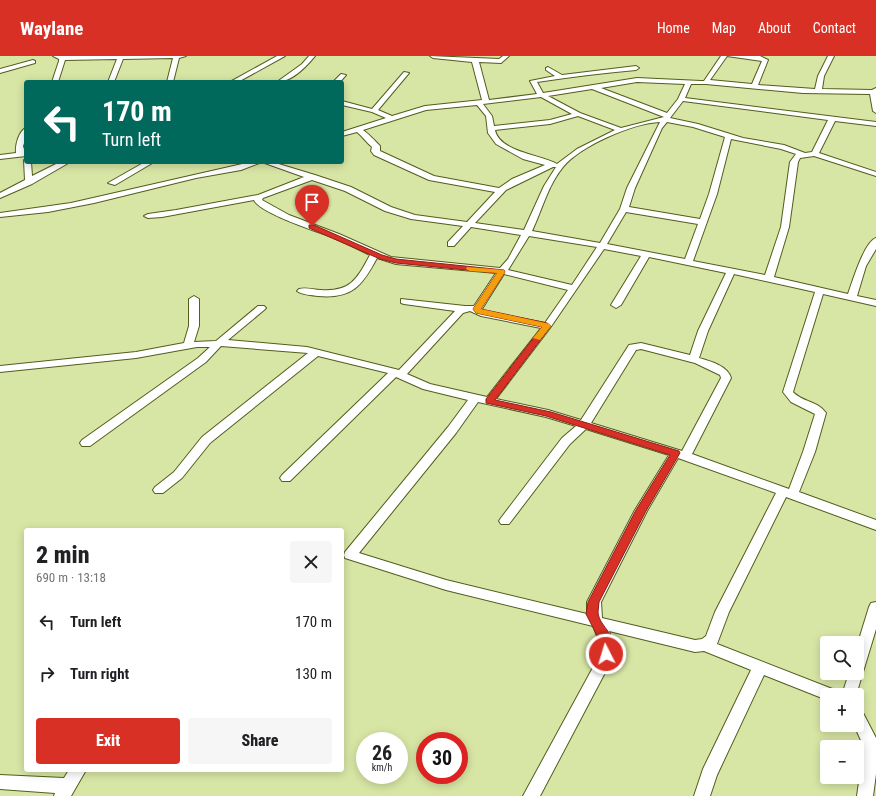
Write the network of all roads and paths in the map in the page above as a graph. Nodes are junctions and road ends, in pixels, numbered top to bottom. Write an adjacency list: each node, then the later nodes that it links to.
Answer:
1 (177, 56): 2 (street); 11 (street); 22 (street)
2 (183, 56)
3 (282, 56): 23 (street)
4 (312, 56): 24 (street)
5 (433, 56): 12 (street)
6 (506, 56): 12 (street)
7 (724, 56): 26 (street)
8 (730, 56): 28 (street)
9 (831, 56): 31 (street)
10 (59, 57): 11 (street); 20 (street)
11 (120, 58): 21 (street)
12 (475, 60): 35 (street)
13 (33, 62): 16 (street)
14 (636, 68): 19 (street)
15 (548, 69): 19 (street)
16 (0, 71)
17 (406, 73): 37 (street)
18 (343, 75): 25 (street)
19 (561, 77): 30 (street); 33 (street)
20 (55, 80)
21 (112, 80)
22 (171, 80)
23 (237, 80)
24 (283, 80)
25 (338, 80)
26 (706, 82): 27 (street); 28 (street)
27 (689, 83): 29 (street); 34 (street)
28 (754, 86): 31 (street)
29 (592, 87): 30 (street); 41 (street)
30 (580, 89): 33 (street)
31 (818, 91): 32 (street)
32 (875, 91): 38 (street)
33 (541, 95): 35 (street); 39 (street)
34 (681, 99): 41 (street); 42 (street)
35 (482, 102): 40 (street); 44 (street)
36 (344, 104): 37 (street)
37 (374, 111): 40 (street)
38 (876, 111)
39 (578, 114): 44 (street); 46 (street)
40 (391, 118): 45 (street)
41 (667, 118): 46 (street); 49 (street); 68 (street)
42 (832, 119): 43 (street); 51 (street)
43 (876, 124)
44 (491, 128): 59 (street)
45 (359, 130): 47 (street); 65 (street)
46 (621, 130): 60 (street)
47 (344, 134)
48 (24, 135): 50 (street)
49 (729, 135): 52 (street); 71 (street)
50 (23, 154): 53 (street)
51 (815, 154): 52 (street); 61 (street)
52 (803, 155): 82 (street)
53 (0, 157)
54 (27, 164): 63 (street)
55 (62, 164): 63 (street)
56 (146, 164): 64 (street)
57 (252, 164): 69 (street)
58 (271, 164): 62 (street)
59 (551, 165): 60 (street); 65 (street)
60 (561, 166): 73 (street)
61 (876, 174)
62 (312, 177): 67 (street); 72 (street)
63 (28, 182): 66 (street)
64 (112, 183)
65 (501, 191): 72 (street)
66 (0, 196)
67 (259, 197): 70 (street); 77 (street)
68 (624, 209): 71 (street); 76 (street)
69 (0, 215)
70 (148, 216)
71 (703, 222): 79 (street)
72 (471, 224): 73 (street); 75 (street)
73 (528, 233): 76 (street); 81 (street)
74 (876, 241): 86 (street)
75 (451, 244)
76 (602, 246): 78 (street); 83 (street)
77 (375, 254): 81 (street); 85 (street)
78 (646, 254): 79 (street); 90 (street)
79 (688, 263): 80 (street)
80 (731, 271): 82 (street); 98 (street)
81 (502, 272): 83 (street); 93 (street)
82 (769, 278): 84 (street)
83 (573, 288): 94 (street)
84 (820, 290): 86 (street); 108 (street)
85 (302, 292)
86 (852, 297): 89 (street)
87 (194, 299): 96 (street)
88 (404, 301): 92 (street)
89 (876, 303)
90 (616, 305)
91 (261, 308): 95 (street)
92 (464, 309): 93 (street); 100 (street)
93 (477, 309): 94 (street)
94 (547, 326): 102 (street)
95 (219, 343): 96 (street); 97 (street); 104 (street)
96 (188, 345): 99 (street)
97 (316, 352): 100 (street); 107 (street)
98 (693, 360): 103 (street); 105 (street)
99 (0, 369)
100 (398, 373): 101 (street); 106 (street)
101 (475, 398): 102 (street); 112 (street)
102 (489, 401): 103 (street)
103 (584, 425): 105 (street); 109 (street)
104 (86, 443)
105 (680, 455): 108 (street); 112 (street)
106 (286, 478)
107 (158, 490)
108 (788, 493): 110 (street); 113 (street)
109 (506, 521)
110 (876, 525)
111 (876, 607): 114 (street)
112 (597, 623): 113 (street); 121 (street)
113 (705, 645): 115 (street)
114 (864, 647)
115 (760, 667): 116 (street); 122 (street)
116 (820, 691)
117 (864, 728): 123 (street)
118 (77, 772): 120 (street)
119 (0, 782): 120 (street)
120 (65, 791)
121 (531, 796)
122 (702, 796)
123 (866, 796)

